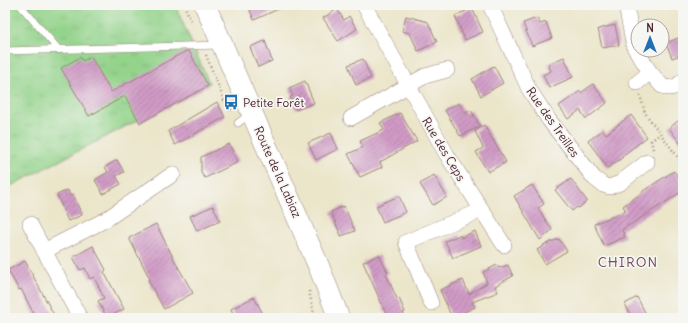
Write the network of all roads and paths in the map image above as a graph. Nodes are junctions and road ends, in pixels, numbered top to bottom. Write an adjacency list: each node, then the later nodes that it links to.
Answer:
1 (20, 5): 7 (lane)
2 (205, 5): 6 (main road, Route de la Labiaz)
3 (364, 5): 13 (street, Rue des Ceps)
4 (490, 5): 15 (street, Rue des Treilles)
5 (626, 5): 10 (street)
6 (222, 45): 7 (lane); 24 (main road, Route de la Labiaz)
7 (58, 49): 8 (lane)
8 (5, 50)
9 (447, 70): 13 (street)
10 (650, 72): 11 (street); 12 (street)
11 (683, 81)
12 (637, 83): 16 (path)
13 (408, 86): 14 (street); 18 (street, Rue des Ceps)
14 (350, 118)
15 (647, 162)
16 (683, 164)
17 (173, 174): 21 (street)
18 (482, 210): 20 (street, Rue des Ceps); 22 (street)
19 (30, 224): 21 (street)
20 (504, 245)
21 (44, 251): 23 (street)
22 (432, 303)
23 (80, 318)
24 (339, 318)

